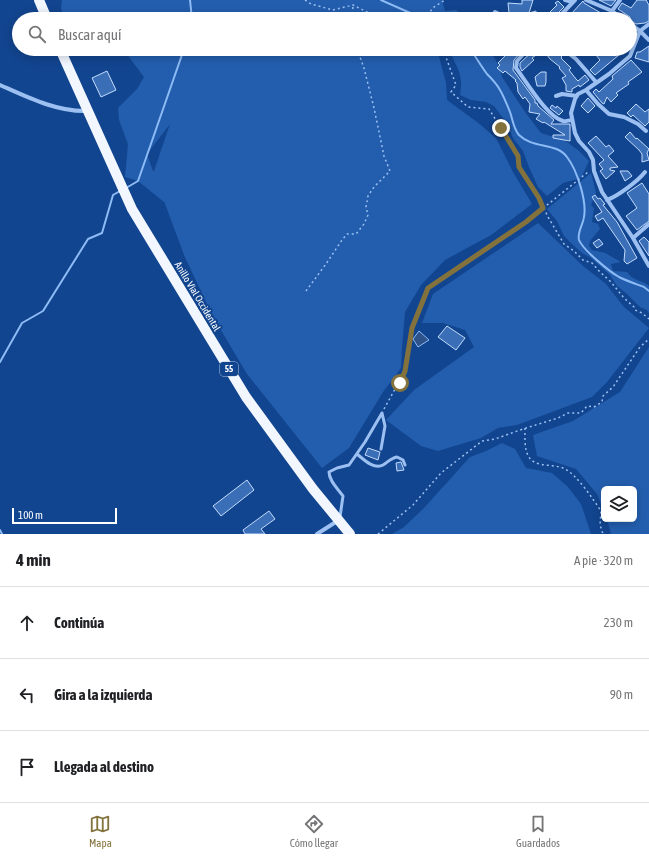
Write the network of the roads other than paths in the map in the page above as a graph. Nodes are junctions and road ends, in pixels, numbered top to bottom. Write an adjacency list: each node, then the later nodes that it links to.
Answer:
1 (39, 0): 7 (highway)
2 (565, 0): 5 (street)
3 (586, 0): 6 (street)
4 (620, 0): 6 (street)
5 (574, 1): 8 (street)
6 (612, 11)
7 (44, 12)
8 (564, 12)
9 (649, 24): 11 (street)
10 (637, 30): 11 (street)
11 (640, 32): 12 (street); 13 (street)
12 (637, 39)
13 (649, 40)
14 (63, 56): 23 (highway, Anillo Vial Occidental / 55)
15 (521, 56): 24 (street)
16 (573, 56): 18 (street)
17 (630, 56): 18 (street)
18 (596, 82): 20 (street)
19 (0, 85): 23 (street)
20 (586, 90): 22 (street); 25 (street)
21 (556, 96): 22 (street)
22 (577, 96): 24 (street)
23 (88, 111): 34 (highway, Anillo Vial Occidental / 55)
24 (572, 120): 27 (street)
25 (646, 131)
26 (645, 172): 27 (street)
27 (607, 200): 29 (street)
28 (649, 224): 29 (street)
29 (633, 238): 30 (street)
30 (649, 266)
31 (381, 448): 32 (lane)
32 (357, 454): 33 (lane); 34 (lane)
33 (405, 465)
34 (339, 520): 35 (street); 36 (highway, Anillo Vial Occidental / 55)
35 (317, 534)
36 (350, 534)

